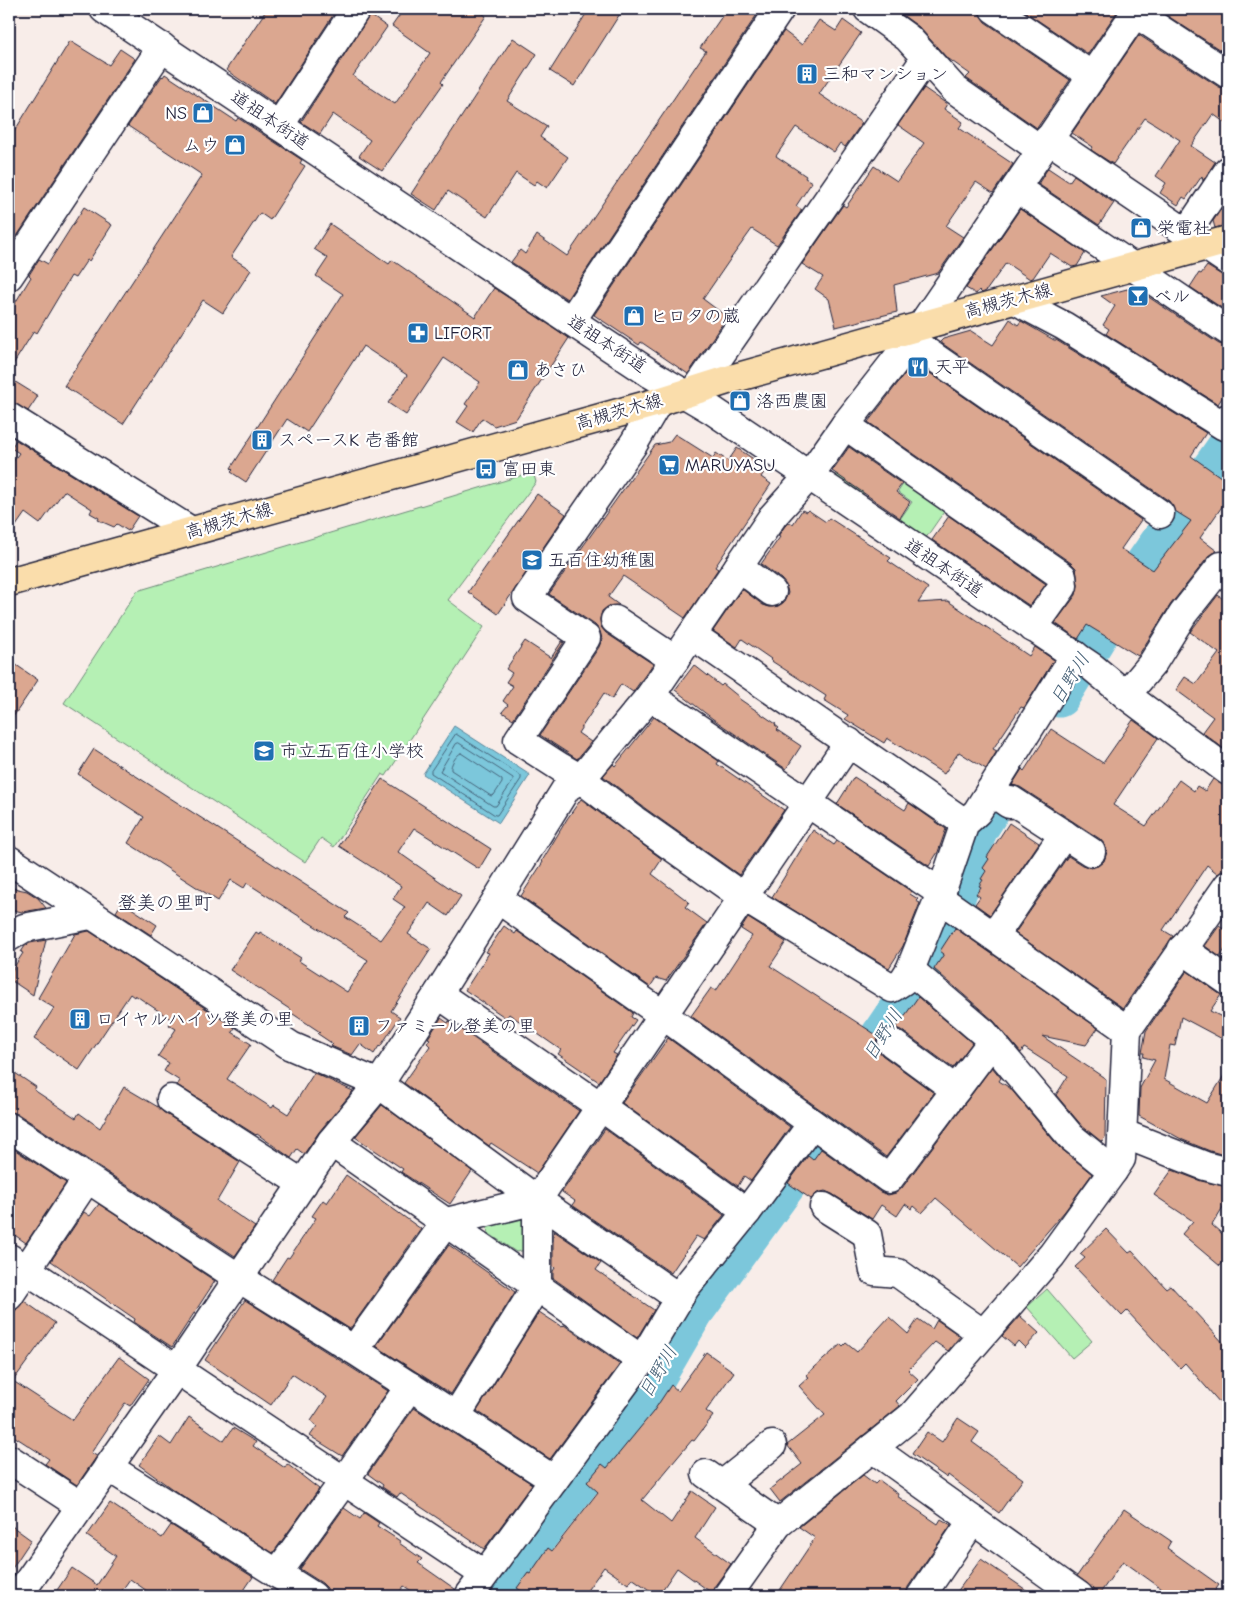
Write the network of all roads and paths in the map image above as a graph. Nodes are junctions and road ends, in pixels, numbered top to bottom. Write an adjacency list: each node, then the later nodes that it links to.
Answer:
1 (104, 9): 7 (street, 道祖本街道)
2 (356, 9): 11 (street)
3 (780, 9): 19 (street)
4 (868, 9): 8 (street)
5 (994, 9): 10 (street)
6 (1137, 11): 9 (street); 10 (street)
7 (162, 48): 11 (street, 道祖本街道); 17 (street)
8 (926, 58): 12 (street); 22 (street)
9 (1228, 74)
10 (1092, 76): 12 (street)
11 (279, 126): 19 (street, 道祖本街道)
12 (1044, 145): 14 (street); 15 (street)
13 (1228, 171): 15 (street)
14 (1016, 188): 16 (street); 21 (street)
15 (1213, 245): 16 (main road, 高槻茨木線)
16 (1134, 266): 18 (main road, 高槻茨木線); 20 (street)
17 (9, 276)
18 (1014, 300): 21 (main road, 高槻茨木線); 25 (street)
19 (571, 321): 22 (street, 道祖本街道)
20 (1228, 330)
21 (917, 333): 22 (main road, 高槻茨木線); 26 (street); 28 (street)
22 (690, 391): 23 (main road, 高槻茨木線); 27 (street, 道祖本街道)
23 (658, 402): 29 (main road, 高槻茨木線); 43 (street)
24 (9, 418): 29 (street)
25 (1228, 418)
26 (845, 426): 27 (street); 35 (street)
27 (809, 476): 30 (street); 35 (street, 道祖本街道)
28 (1160, 514)
29 (191, 531): 32 (main road, 高槻茨木線)
30 (738, 567): 33 (street); 36 (street)
31 (1228, 571): 39 (street)
32 (9, 582)
33 (772, 592)
34 (615, 620): 38 (street)
35 (1033, 628): 37 (street, 道祖本街道)
36 (692, 634): 38 (street); 41 (street)
37 (1080, 658): 39 (street, 道祖本街道); 44 (street)
38 (675, 660): 40 (street)
39 (1126, 695): 42 (street, 道祖本街道)
40 (650, 696): 43 (street); 45 (street)
41 (849, 742): 45 (street); 46 (street)
42 (1228, 771)
43 (581, 779): 52 (street); 53 (street)
44 (1000, 796): 46 (street); 47 (street)
45 (808, 803): 51 (street); 52 (street)
46 (965, 823): 51 (street)
47 (1064, 834): 48 (street); 55 (street)
48 (1091, 852)
49 (9, 860): 54 (street)
50 (1228, 885): 57 (street)
51 (940, 896): 55 (street); 58 (street)
52 (743, 897): 58 (street); 61 (street)
53 (498, 899): 60 (street); 61 (street)
54 (90, 915): 56 (street); 65 (street)
55 (994, 936): 62 (street)
56 (14, 937)
57 (1182, 949): 59 (street); 62 (street)
58 (918, 976): 64 (street)
59 (1228, 981)
60 (438, 994): 65 (street); 68 (street)
61 (663, 1015): 68 (street); 70 (street)
62 (1127, 1030): 71 (street)
63 (892, 1043): 66 (street)
64 (991, 1043): 66 (street); 73 (street)
65 (379, 1084): 72 (street); 77 (street)
66 (956, 1090): 70 (street)
67 (171, 1099): 76 (street)
68 (600, 1106): 77 (street); 79 (street)
69 (9, 1127): 75 (street)
70 (821, 1130): 79 (street)
71 (1124, 1134): 73 (street); 74 (street)
72 (331, 1142): 76 (street); 80 (street)
73 (1113, 1171): 86 (street)
74 (1228, 1172)
75 (87, 1179): 81 (street); 82 (street)
76 (303, 1184): 82 (street)
77 (537, 1200): 80 (street); 83 (street); 85 (street)
78 (824, 1207): 86 (street)
79 (747, 1212): 85 (street)
80 (446, 1222): 83 (street); 87 (street)
81 (18, 1264): 84 (street); 89 (street)
82 (239, 1278): 87 (street); 89 (street)
83 (537, 1286): 88 (street); 91 (street)
84 (9, 1296)
85 (680, 1298): 88 (street)
86 (982, 1333): 93 (street)
87 (354, 1350): 90 (street)
88 (642, 1360): 96 (street)
89 (177, 1369): 95 (street); 97 (street)
90 (410, 1386): 91 (street); 97 (street)
91 (456, 1416): 96 (street)
92 (772, 1445): 100 (street)
93 (872, 1448): 99 (street); 100 (street)
94 (9, 1459): 98 (street)
95 (108, 1467): 98 (street); 101 (street)
96 (554, 1480): 102 (street)
97 (344, 1481): 101 (street); 102 (street)
98 (81, 1506): 103 (street)
99 (973, 1520): 106 (street); 107 (street)
100 (778, 1524): 105 (street)
101 (277, 1574): 104 (street)
102 (476, 1585)
103 (21, 1595)
104 (313, 1596)
105 (727, 1596)
106 (921, 1596)
107 (1079, 1596)

